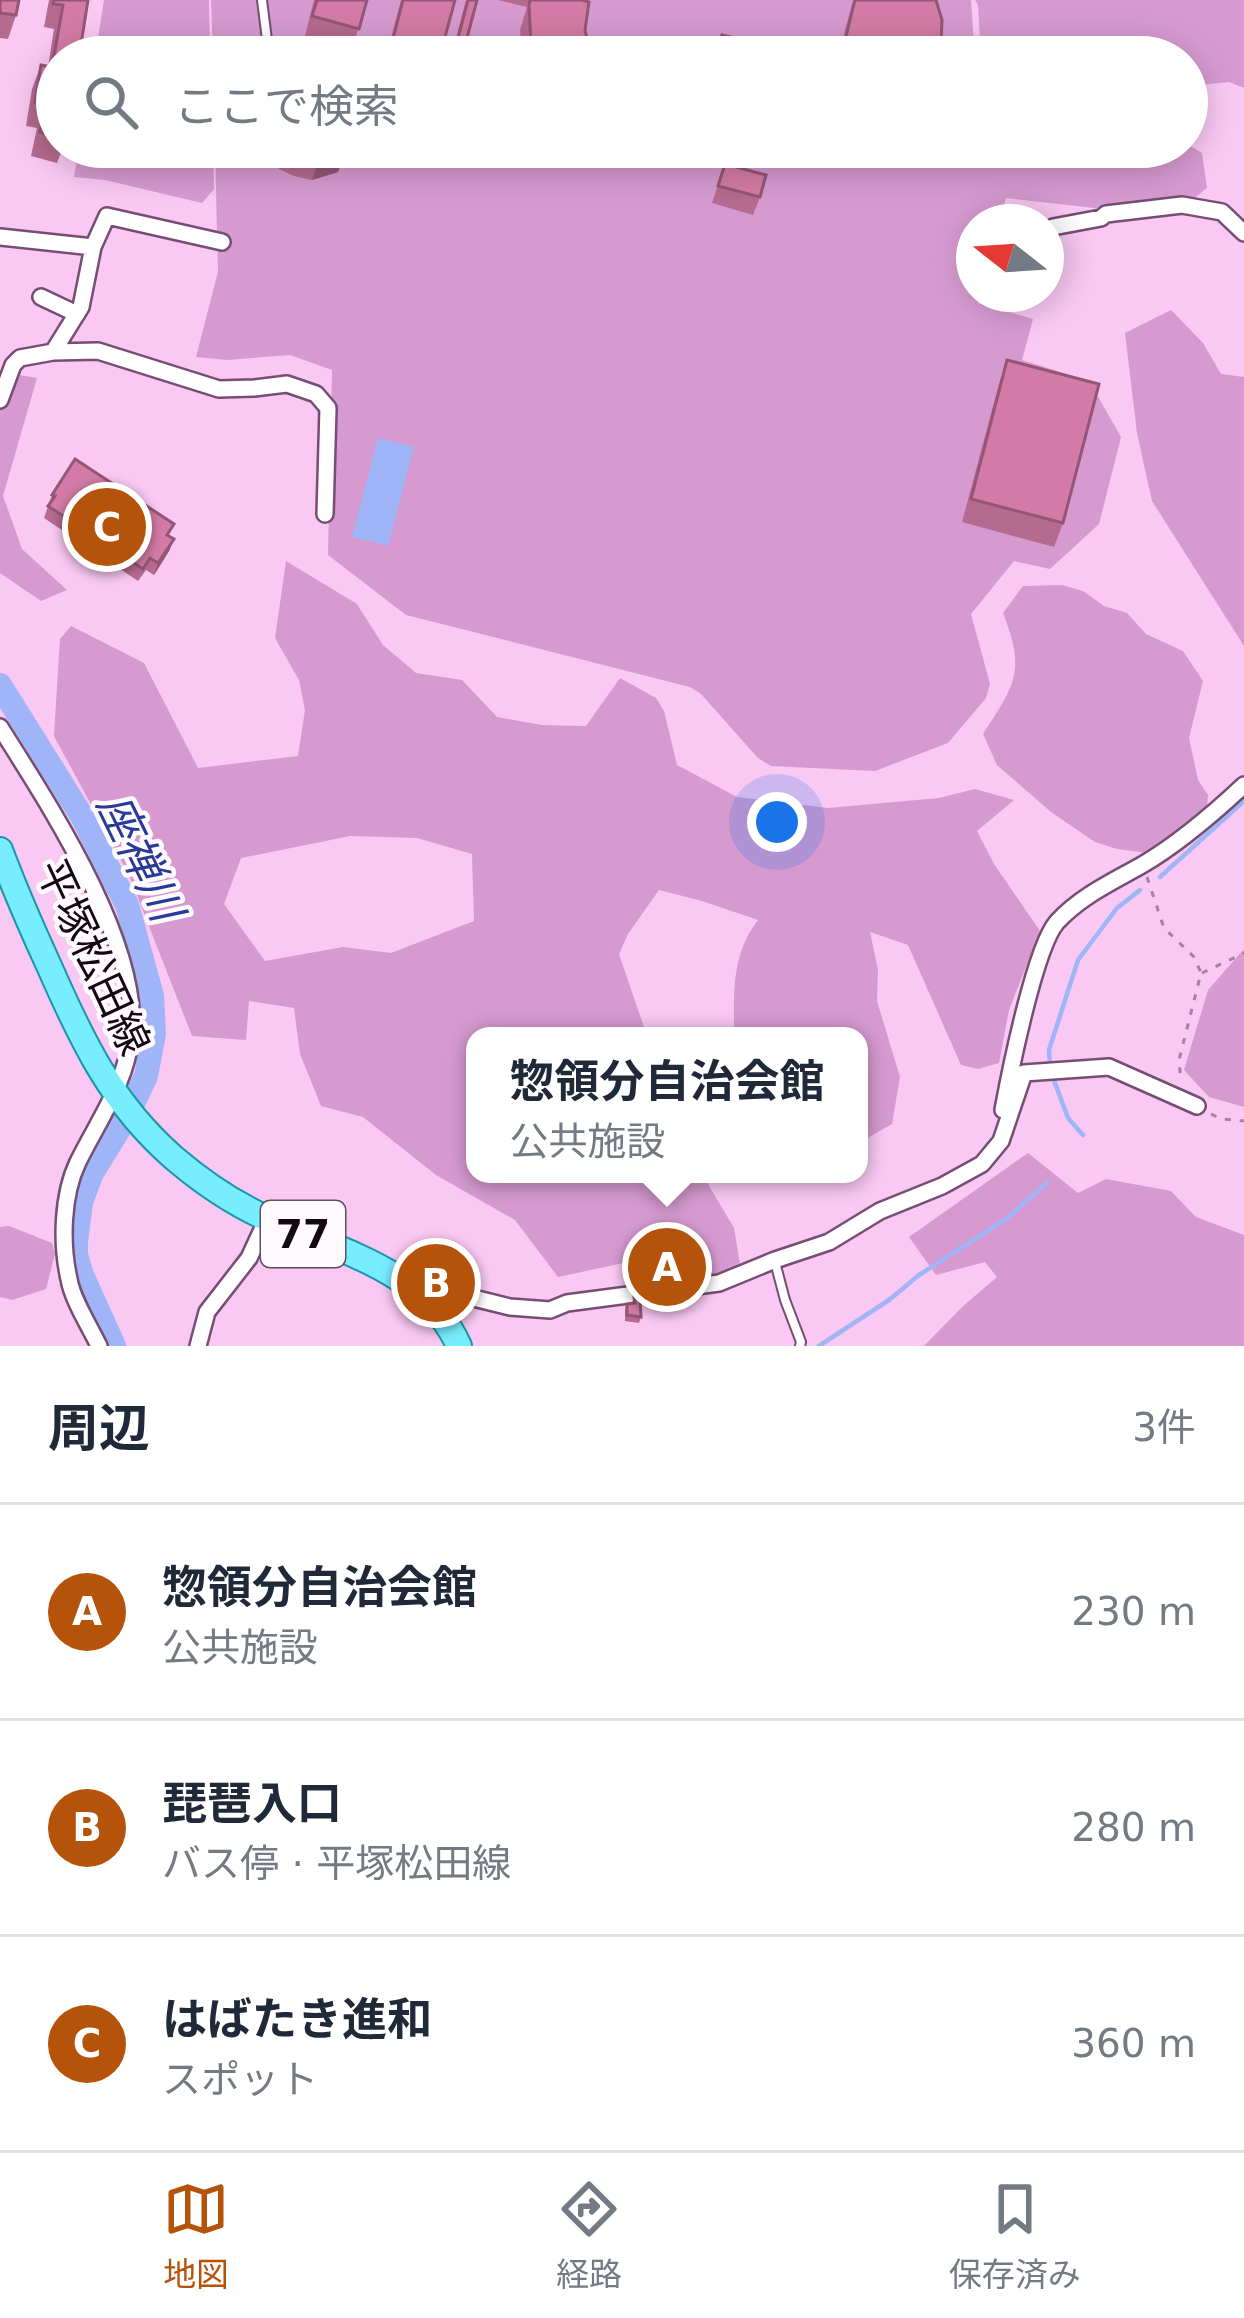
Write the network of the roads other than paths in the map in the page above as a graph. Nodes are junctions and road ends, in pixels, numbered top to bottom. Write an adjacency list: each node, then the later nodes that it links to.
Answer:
1 (262, 0): 2 (lane)
2 (266, 36)
3 (1064, 225): 4 (street)
4 (1244, 233)
5 (0, 237): 7 (street)
6 (222, 242): 7 (street)
7 (93, 247): 9 (street)
8 (41, 297): 9 (street)
9 (77, 314): 10 (street)
10 (53, 352): 11 (street); 12 (street)
11 (0, 400)
12 (325, 514)
13 (0, 727): 16 (street)
14 (1244, 784): 18 (street)
15 (0, 850): 16 (main road, 平塚松田線 / 77)
16 (115, 1094): 19 (main road, 平塚松田線 / 77); 22 (street)
17 (1198, 1106): 18 (street)
18 (989, 1156): 20 (street)
19 (267, 1219): 21 (main road, 平塚松田線 / 77); 23 (street)
20 (775, 1259): 21 (street); 25 (lane)
21 (423, 1297): 24 (main road, 平塚松田線 / 77)
22 (99, 1346)
23 (198, 1346)
24 (459, 1346)
25 (800, 1346)

